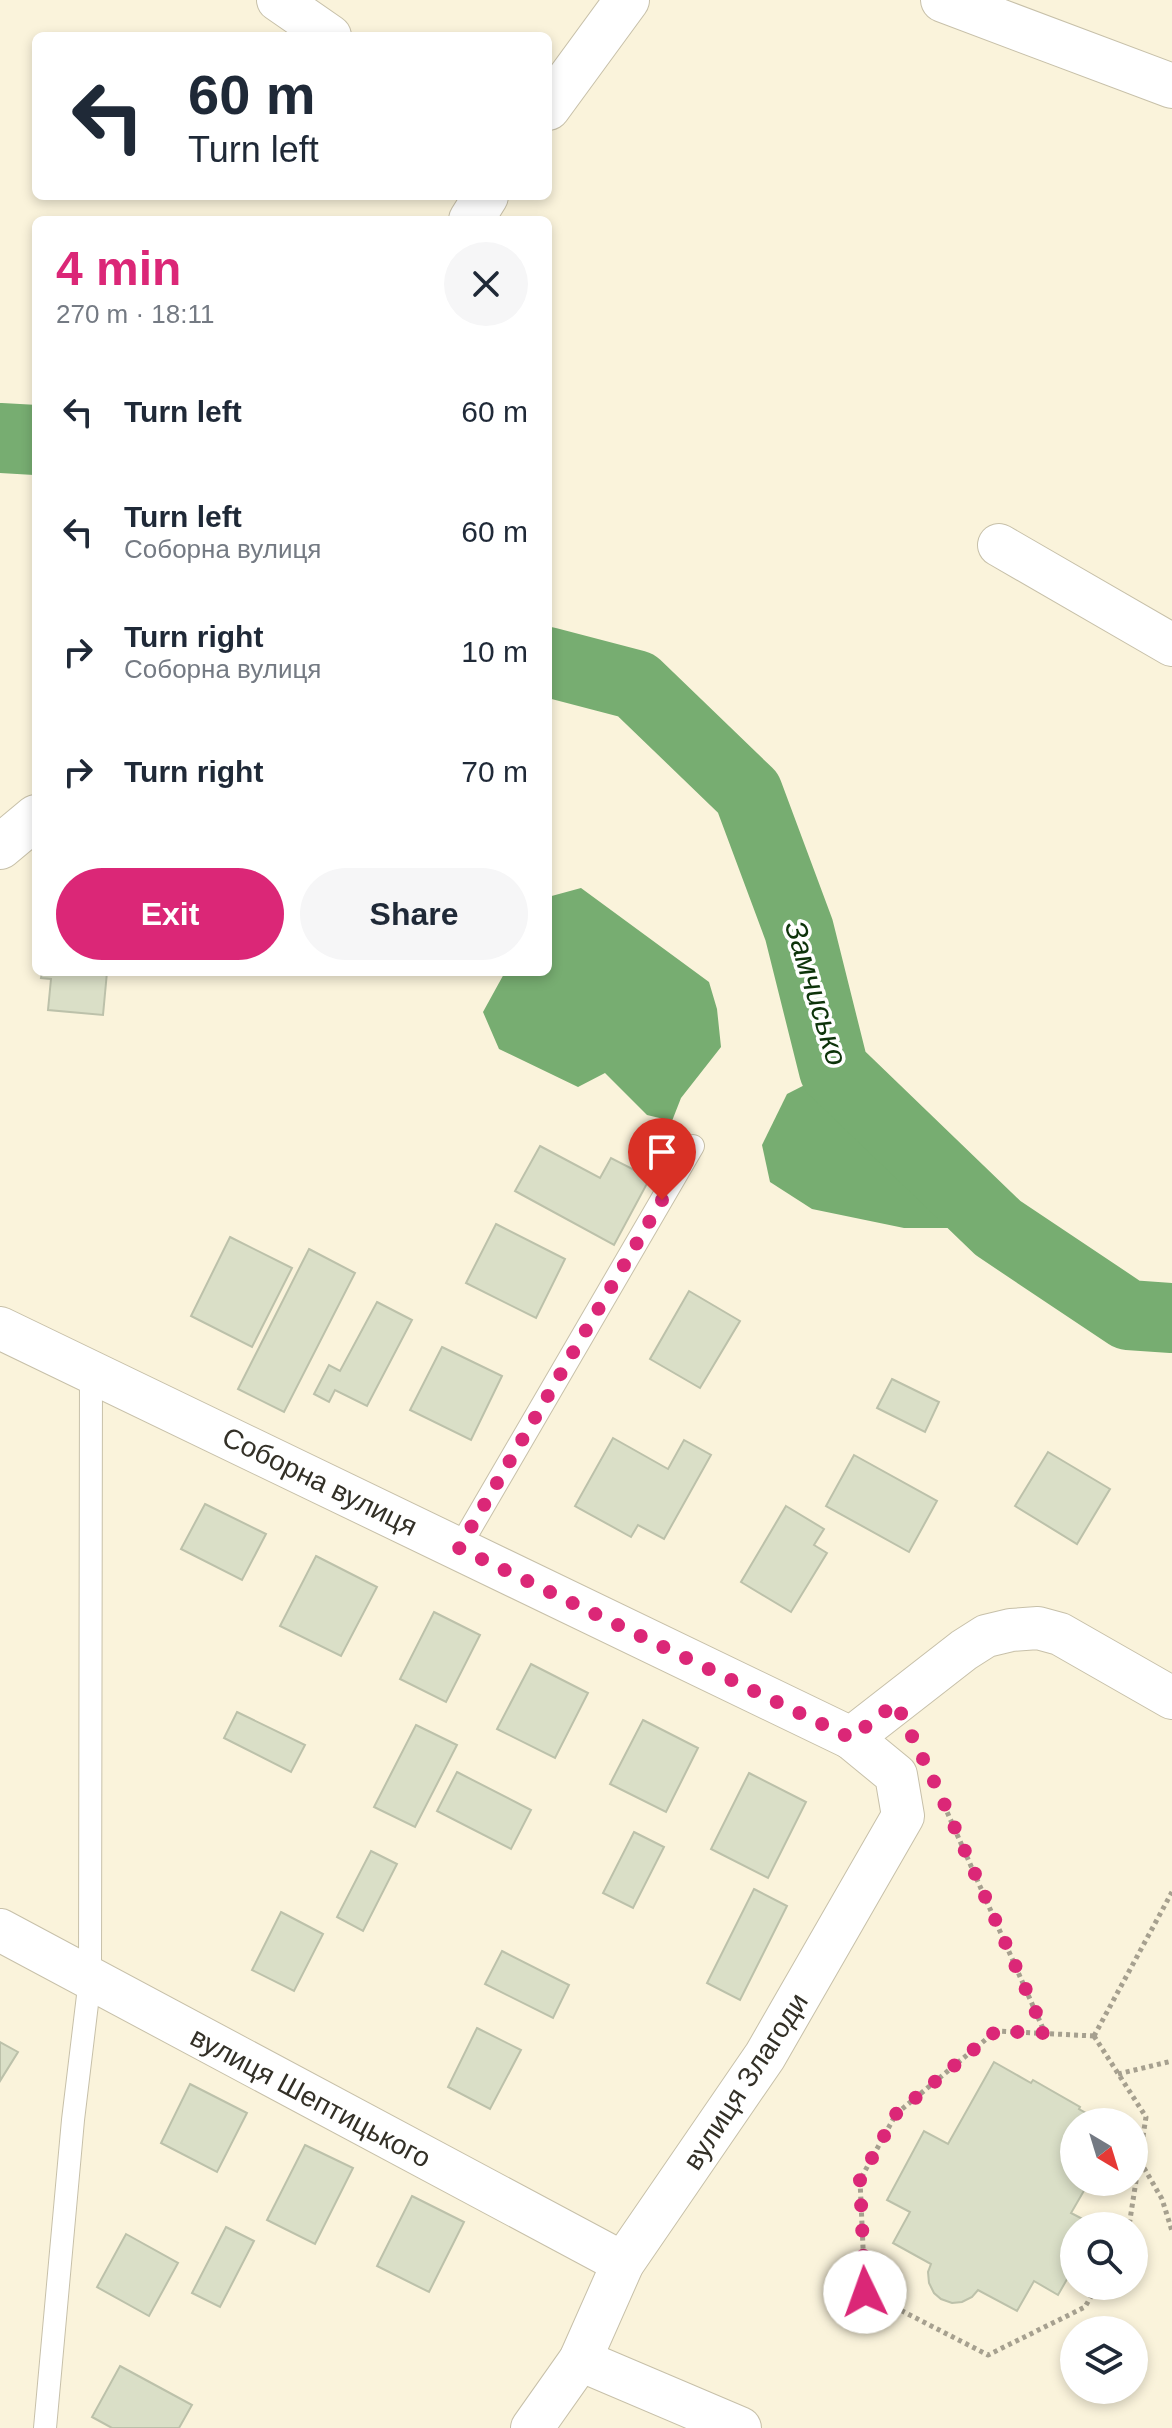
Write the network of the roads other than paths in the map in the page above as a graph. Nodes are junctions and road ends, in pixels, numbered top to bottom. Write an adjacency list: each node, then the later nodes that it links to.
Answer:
1 (278, 0): 4 (street)
2 (627, 0): 6 (street)
3 (943, 0): 5 (street)
4 (324, 32)
5 (1172, 86)
6 (552, 103)
7 (999, 545): 8 (street)
8 (1172, 645)
9 (32, 820): 10 (street)
10 (0, 847)
11 (693, 1146): 14 (lane)
12 (0, 1328): 13 (street, Соборна вулиця)
13 (91, 1370): 14 (street, Соборна вулиця); 18 (lane)
14 (459, 1548): 16 (street, Соборна вулиця)
15 (1172, 1698): 16 (street)
16 (851, 1738): 19 (street, вулиця Злагоди)
17 (0, 1930): 18 (street, вулиця Шептицького)
18 (90, 1979): 19 (street, вулиця Шептицького); 21 (lane)
19 (623, 2263): 20 (street, вулиця Злагоди)
20 (580, 2360): 22 (street, вулиця Злагоди); 23 (street)
21 (45, 2428)
22 (532, 2428)
23 (740, 2428)

